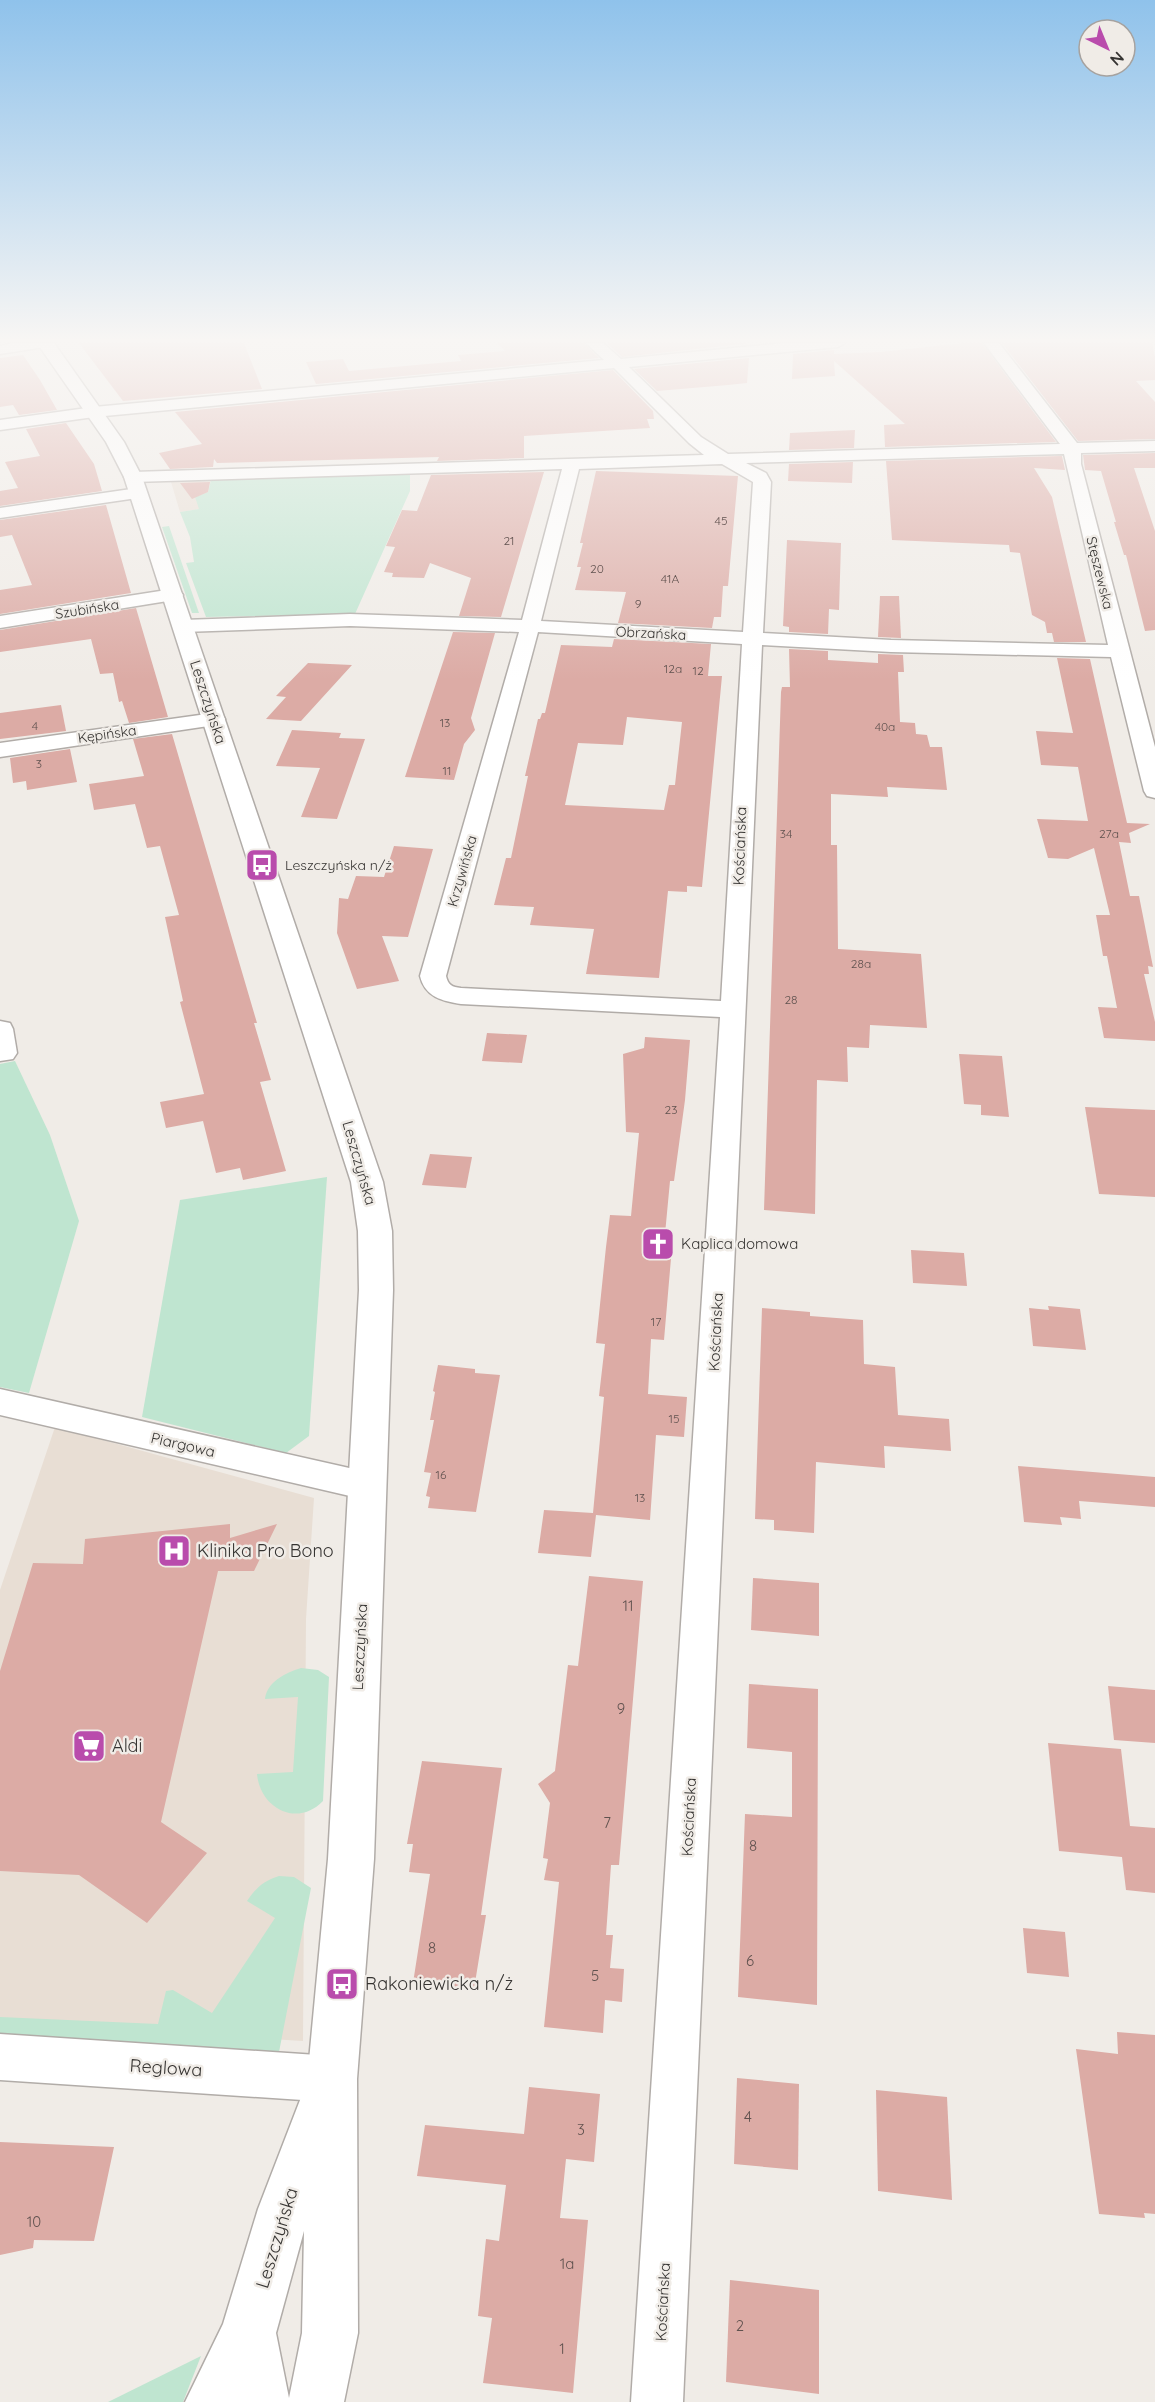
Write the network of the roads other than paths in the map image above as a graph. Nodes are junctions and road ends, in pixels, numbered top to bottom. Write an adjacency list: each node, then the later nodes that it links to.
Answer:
1 (123, 455): 7 (street, Leszczyńska)
2 (717, 455): 5 (street, Kościańska)
3 (867, 455): 5 (street)
4 (1072, 455): 14 (street, Stęszewska)
5 (726, 460): 6 (street); 13 (street, Kościańska)
6 (571, 465): 7 (street); 12 (street, Krzywińska)
7 (136, 485): 8 (street); 9 (street, Leszczyńska)
8 (0, 513)
9 (173, 595): 10 (street, Szubińska); 11 (street, Leszczyńska)
10 (0, 622)
11 (183, 626): 12 (street, Obrzańska); 15 (street, Leszczyńska)
12 (530, 627): 13 (street, Obrzańska); 18 (street, Krzywińska)
13 (751, 639): 14 (street, Obrzańska); 18 (street, Kościańska)
14 (1119, 651): 17 (street, Stęszewska)
15 (214, 719): 16 (street, Kępińska); 20 (street, Leszczyńska)
16 (0, 750)
17 (1155, 791)
18 (734, 1010): 27 (street, Kościańska)
19 (0, 1402): 20 (street, Piargowa)
20 (367, 1486): 22 (street, Leszczyńska)
21 (0, 2057): 22 (street, Reglowa)
22 (332, 2079): 23 (street, Leszczyńska); 26 (street, Leszczyńska)
23 (248, 2333): 24 (street); 25 (street, Leszczyńska)
24 (213, 2402)
25 (261, 2402)
26 (316, 2402)
27 (657, 2402)

